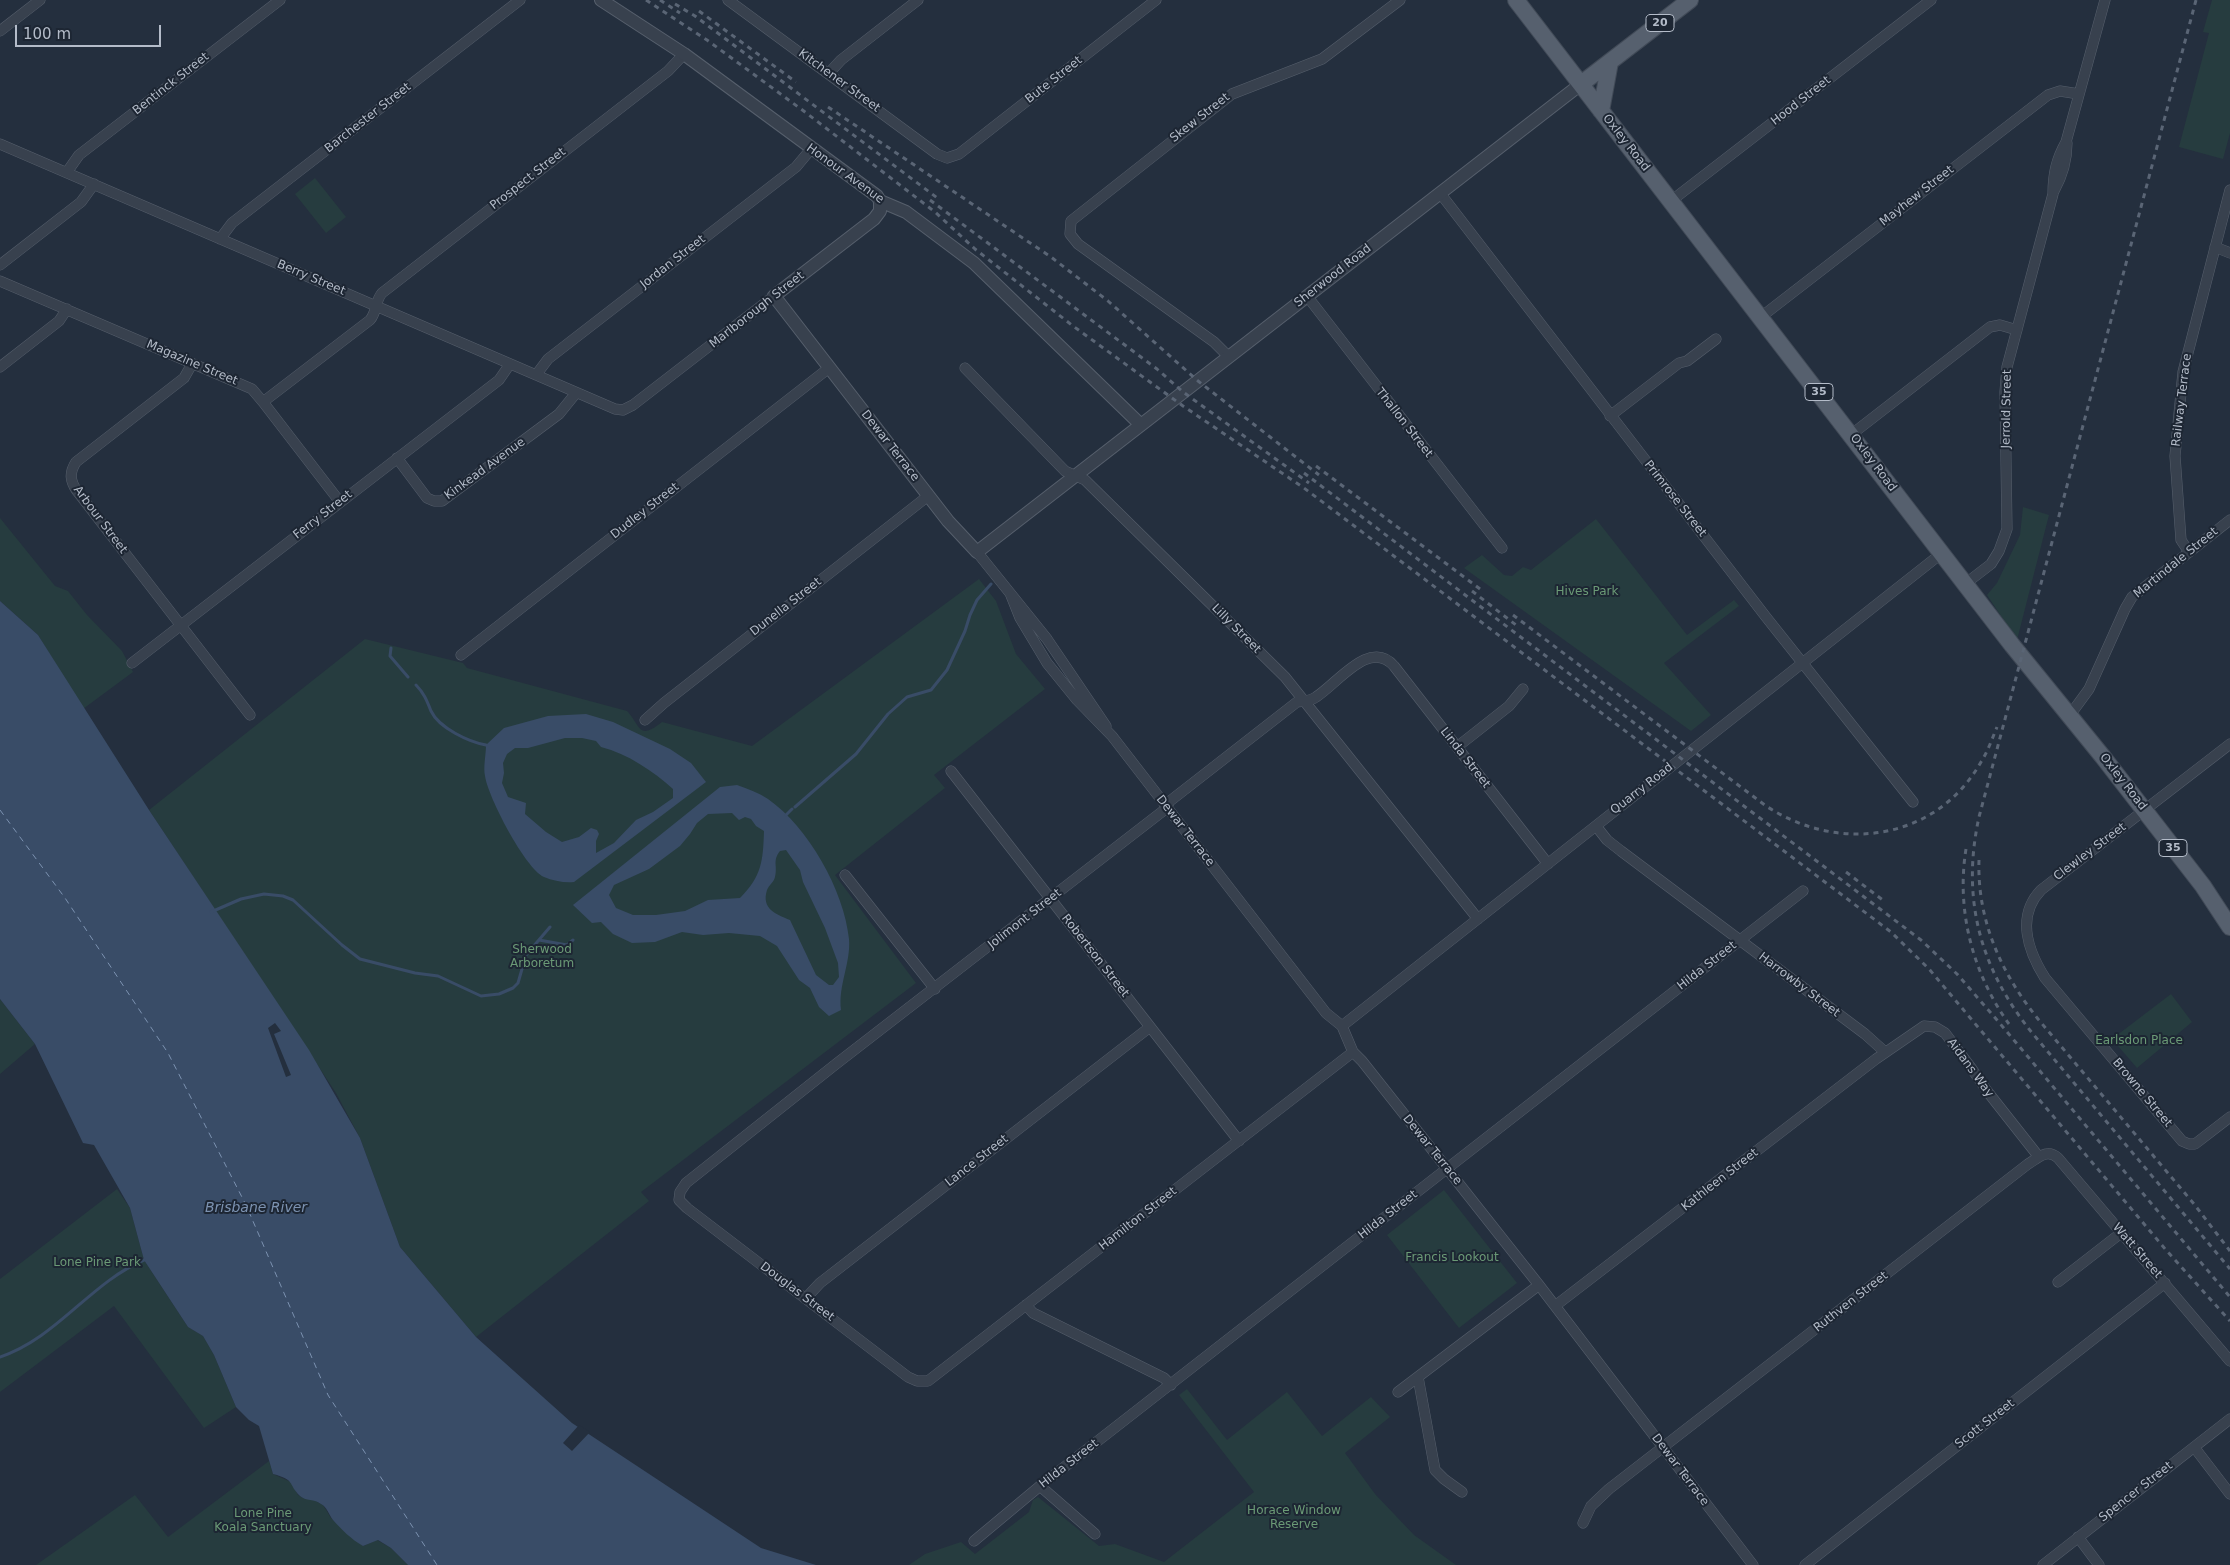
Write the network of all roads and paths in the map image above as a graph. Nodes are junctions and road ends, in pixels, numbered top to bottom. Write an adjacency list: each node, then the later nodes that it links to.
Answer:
1 (40, 0): 13 (street)
2 (280, 0): 23 (street, Bentinck Street)
3 (520, 0): 29 (street, Barchester Street)
4 (601, 0): 14 (street, Honour Avenue)
5 (728, 0): 16 (street, Kitchener Street)
6 (918, 0): 16 (street)
7 (1156, 0): 22 (street, Bute Street)
8 (1400, 0): 41 (street, Skew Street)
9 (1516, 0): 17 (main road, Oxley Road)
10 (1690, 0): 15 (main road, Sherwood Road / 20)
11 (1931, 0): 28 (street, Hood Street)
12 (2105, 0): 18 (street, Jerrold Street)
13 (0, 31)
14 (684, 54): 21 (street, Honour Avenue); 36 (street, Prospect Street)
15 (1610, 62): 17 (main road, Sherwood Road / 20); 19 (main road)
16 (829, 73): 22 (street, Kitchener Street)
17 (1580, 84): 19 (main road, Oxley Road / 35); 26 (street, Sherwood Road)
18 (2079, 94): 38 (street, Mayhew Street); 39 (street, Jerrold Street)
19 (1601, 111): 28 (main road, Oxley Road / 35)
20 (0, 144): 23 (street, Berry Street)
21 (811, 149): 27 (street, Honour Avenue); 47 (street, Jordan Street)
22 (951, 158)
23 (67, 172): 24 (street, Berry Street)
24 (94, 184): 29 (street, Berry Street); 32 (street)
25 (2230, 190): 30 (street, Railway Terrace)
26 (1440, 193): 35 (street, Sherwood Road); 51 (street, Primrose Street)
27 (880, 202): 34 (street, Marlborough Street); 52 (street, Honour Avenue)
28 (1671, 202): 38 (main road, Oxley Road / 35)
29 (220, 239): 36 (street, Berry Street)
30 (2215, 247): 31 (street); 61 (street, Railway Terrace)
31 (2230, 253)
32 (0, 265)
33 (0, 281): 37 (street, Magazine Street)
34 (774, 296): 45 (street, Dewar Terrace); 50 (street, Marlborough Street)
35 (1307, 296): 41 (street, Sherwood Road); 59 (street, Thallon Street)
36 (376, 306): 43 (street, Berry Street); 49 (street, Prospect Street)
37 (68, 310): 42 (street, Magazine Street); 44 (street)
38 (1761, 317): 53 (main road, Oxley Road / 35)
39 (2016, 330): 53 (street); 63 (street, Jerrold Street)
40 (1716, 339): 51 (street)
41 (1228, 357): 52 (street, Sherwood Road)
42 (192, 364): 49 (street, Magazine Street); 64 (street, Arbour Street)
43 (510, 364): 47 (street, Berry Street); 54 (street, Ferry Street)
44 (0, 367)
45 (829, 368): 56 (street, Dewar Terrace); 65 (street, Dudley Street)
46 (965, 368): 55 (street, Lilly Street)
47 (536, 375): 48 (street, Berry Street)
48 (576, 393): 50 (street, Berry Street); 54 (street, Kinkead Avenue)
49 (264, 402): 57 (street, Magazine Street)
50 (623, 410)
51 (1610, 416): 68 (street, Primrose Street)
52 (1141, 425): 55 (street, Sherwood Road)
53 (1852, 434): 62 (main road, Oxley Road / 35)
54 (397, 458): 57 (street, Ferry Street)
55 (1075, 476): 60 (street, Sherwood Road); 70 (street, Lilly Street)
56 (928, 496): 60 (street, Dewar Terrace); 73 (street, Dunella Street)
57 (340, 502): 64 (street, Ferry Street)
58 (2230, 520): 61 (street, Martindale Street)
59 (1502, 548)
60 (977, 552): 78 (street, Dewar Terrace)
61 (2189, 552): 72 (street, Martindale Street)
62 (1942, 553): 63 (main road, Oxley Road / 35); 68 (street, Quarry Road)
63 (1966, 584): 72 (main road, Oxley Road / 35)
64 (181, 625): 67 (street, Ferry Street); 71 (street)
65 (461, 655)
66 (1380, 656): 70 (street, Jolimont Street); 75 (street, Linda Street)
67 (132, 663)
68 (1802, 663): 77 (street, Primrose Street); 80 (street, Quarry Road)
69 (1523, 689): 75 (street)
70 (1306, 701): 78 (street, Jolimont Street); 86 (street, Lilly Street)
71 (250, 715)
72 (2070, 715): 79 (main road, Oxley Road / 35)
73 (645, 720)
74 (2230, 744): 79 (street, Clewley Street)
75 (1457, 747): 81 (street, Linda Street)
76 (951, 771): 84 (street, Robertson Street)
77 (1913, 802)
78 (1167, 806): 84 (street, Jolimont Street); 90 (street, Dewar Terrace)
79 (2144, 810): 85 (street, Clewley Street); 87 (main road, Oxley Road / 35)
80 (1596, 826): 81 (street, Quarry Road); 88 (street, Harrowby Street)
81 (1548, 864): 86 (street, Quarry Road)
82 (845, 875): 89 (street)
83 (1803, 891): 88 (street, Hilda Street)
84 (1051, 899): 89 (street, Jolimont Street); 91 (street, Robertson Street)
85 (2029, 911): 94 (street, Browne Street)
86 (1478, 919): 90 (street, Quarry Road)
87 (2230, 927)
88 (1740, 941): 93 (street, Harrowby Street); 97 (street, Hilda Street)
89 (936, 989): 98 (street, Jolimont Street)
90 (1342, 1026): 92 (street, Dewar Terrace)
91 (1150, 1027): 95 (street, Robertson Street); 103 (street, Lance Street)
92 (1353, 1052): 95 (street, Hamilton Street); 97 (street, Dewar Terrace)
93 (1885, 1052): 96 (street, Aidans Way); 105 (street, Kathleen Street)
94 (2230, 1117)
95 (1239, 1141): 104 (street, Hamilton Street)
96 (2039, 1158): 99 (street, Watt Street); 113 (street, Ruthven Street)
97 (1447, 1169): 102 (street, Dewar Terrace); 109 (street, Hilda Street)
98 (679, 1196): 103 (street, Douglas Street)
99 (2121, 1233): 100 (street); 101 (street, Watt Street)
100 (2058, 1282)
101 (2165, 1284): 106 (street, Watt Street); 122 (street, Scott Street)
102 (1539, 1285): 105 (street, Dewar Terrace); 107 (street)
103 (806, 1298): 108 (street, Douglas Street)
104 (1026, 1305): 108 (street, Hamilton Street); 109 (street)
105 (1555, 1306): 113 (street, Dewar Terrace)
106 (2230, 1361)
107 (1418, 1377): 110 (street); 115 (street)
108 (921, 1382)
109 (1171, 1385): 114 (street, Hilda Street)
110 (1398, 1392)
111 (2230, 1419): 112 (street, Spencer Street)
112 (2194, 1447): 116 (street); 119 (street, Spencer Street)
113 (1664, 1448): 117 (street, Ruthven Street); 121 (street, Dewar Terrace)
114 (1040, 1486): 118 (street); 120 (street, Hilda Street)
115 (1462, 1492)
116 (2230, 1494)
117 (1583, 1523)
118 (1095, 1534)
119 (2078, 1537): 123 (street, Spencer Street); 124 (street)
120 (974, 1541)
121 (1753, 1565)
122 (1805, 1565)
123 (2042, 1565)
124 (2100, 1565)

